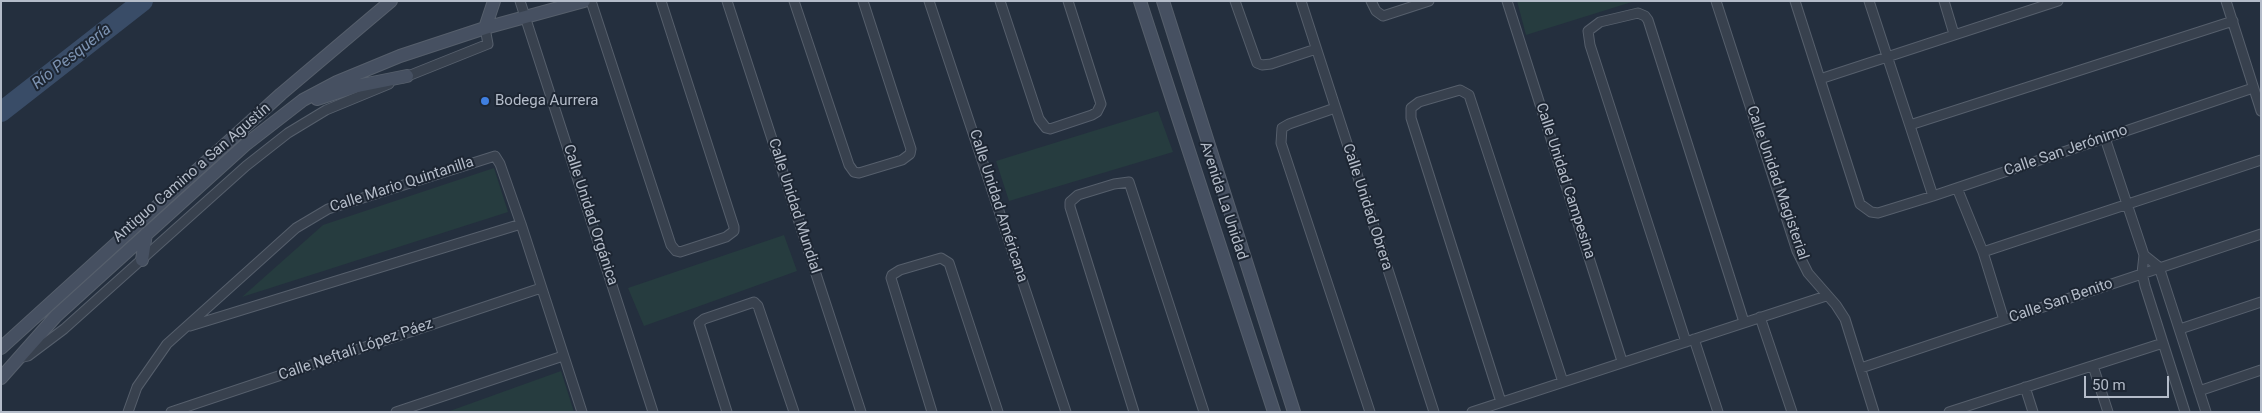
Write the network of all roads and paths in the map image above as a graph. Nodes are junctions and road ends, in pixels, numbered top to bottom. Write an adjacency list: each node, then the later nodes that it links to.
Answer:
1 (391, 1): 62 (street, Antiguo Camino a San Agustín)
2 (494, 1): 28 (street)
3 (520, 1): 26 (street, Calle Unidad Orgánica)
4 (584, 1): 26 (street, Antiguo Camino a San Agustín)
5 (591, 1): 6 (street)
6 (661, 1)
7 (728, 1): 82 (street, Calle Unidad Mundial)
8 (794, 1): 9 (street)
9 (863, 1)
10 (929, 1): 85 (street, Calle Unidad Américana)
11 (1000, 1): 12 (street)
12 (1068, 1)
13 (1140, 1): 88 (street, Avenida La Unidad)
14 (1163, 1): 89 (street, Avenida La Unidad)
15 (1235, 1): 30 (street)
16 (1301, 1): 30 (street, Calle Unidad Obrera)
17 (1429, 1): 25 (street)
18 (1507, 1): 65 (street, Calle Unidad Campesina)
19 (1716, 1): 53 (street, Calle Unidad Magisterial)
20 (1795, 1): 33 (street)
21 (1869, 1): 31 (street)
22 (1944, 1): 29 (street)
23 (2058, 1): 29 (street)
24 (2226, 1): 27 (street)
25 (1372, 4)
26 (526, 18): 28 (street, Antiguo Camino a San Agustín); 79 (street, Calle Unidad Orgánica)
27 (2233, 21): 34 (street); 38 (street)
28 (485, 28): 32 (street); 37 (street, Antiguo Camino a San Agustín)
29 (1954, 34): 31 (street)
30 (1316, 49): 35 (street, Calle Unidad Obrera)
31 (1888, 56): 33 (street); 38 (street)
32 (408, 76): 37 (street); 49 (street)
33 (1820, 79): 42 (street, Calle San Jerónimo)
34 (2253, 88): 36 (street); 39 (street, Calle San Jerónimo)
35 (1335, 108): 90 (street); 91 (street, Calle Unidad Obrera)
36 (2261, 110)
37 (287, 112): 45 (street, Antiguo Camino a San Agustín)
38 (1910, 125): 42 (street)
39 (2105, 138): 41 (street, Calle San Jerónimo); 43 (street)
40 (2261, 160): 43 (street)
41 (1957, 188): 42 (street, Calle San Jerónimo); 47 (street)
42 (1933, 196)
43 (2127, 205): 47 (street); 48 (street)
44 (521, 224): 52 (street, Calle Mario Quintanilla); 58 (street); 58 (street, Calle Mario Quintanilla)
45 (146, 234): 49 (street); 64 (street, Antiguo Camino a San Agustín)
46 (2261, 234): 50 (street, Calle San Benito)
47 (1983, 252): 56 (street)
48 (2144, 255): 50 (street); 51 (street)
49 (142, 260): 64 (street)
50 (2158, 267): 51 (street, Calle San Benito); 59 (street)
51 (2142, 273): 56 (street, Calle San Benito); 61 (street)
52 (541, 288): 63 (street, Calle Mario Quintanilla); 76 (street, Calle Neftalí López Páez)
53 (1826, 296): 55 (street); 67 (street, Calle Unidad Magisterial)
54 (2261, 302): 59 (street)
55 (1760, 317): 57 (street); 94 (street)
56 (2004, 320): 67 (street, Calle San Benito)
57 (1744, 322): 60 (street); 60 (street)
58 (187, 327): 75 (street, Calle Mario Quintanilla)
59 (2180, 329): 72 (street)
60 (1690, 340): 65 (street); 93 (street)
61 (2163, 343): 66 (street); 98 (street)
62 (1, 348)
63 (563, 356): 77 (street); 78 (street, Calle Mario Quintanilla)
64 (19, 358): 69 (street, Antiguo Camino a San Agustín)
65 (1622, 361): 70 (street)
66 (2093, 366): 71 (street); 97 (street)
67 (1861, 368): 95 (street, Calle Unidad Magisterial)
68 (2261, 370): 72 (street)
69 (1, 378)
70 (1563, 382): 73 (street); 73 (street)
71 (2025, 387): 74 (street); 96 (street)
72 (2199, 391): 99 (street)
73 (1501, 402): 92 (street)
74 (1956, 411)
75 (128, 412)
76 (171, 412)
77 (396, 412)
78 (582, 412)
79 (653, 412)
80 (727, 412): 81 (street)
81 (794, 412)
82 (862, 412)
83 (932, 412): 84 (street)
84 (998, 412)
85 (1066, 412)
86 (1134, 412): 87 (street)
87 (1204, 412)
88 (1274, 412)
89 (1294, 412)
90 (1370, 412)
91 (1434, 412)
92 (1472, 412)
93 (1718, 412)
94 (1792, 412)
95 (1874, 412)
96 (2033, 412)
97 (2108, 412)
98 (2185, 412)
99 (2206, 412)

